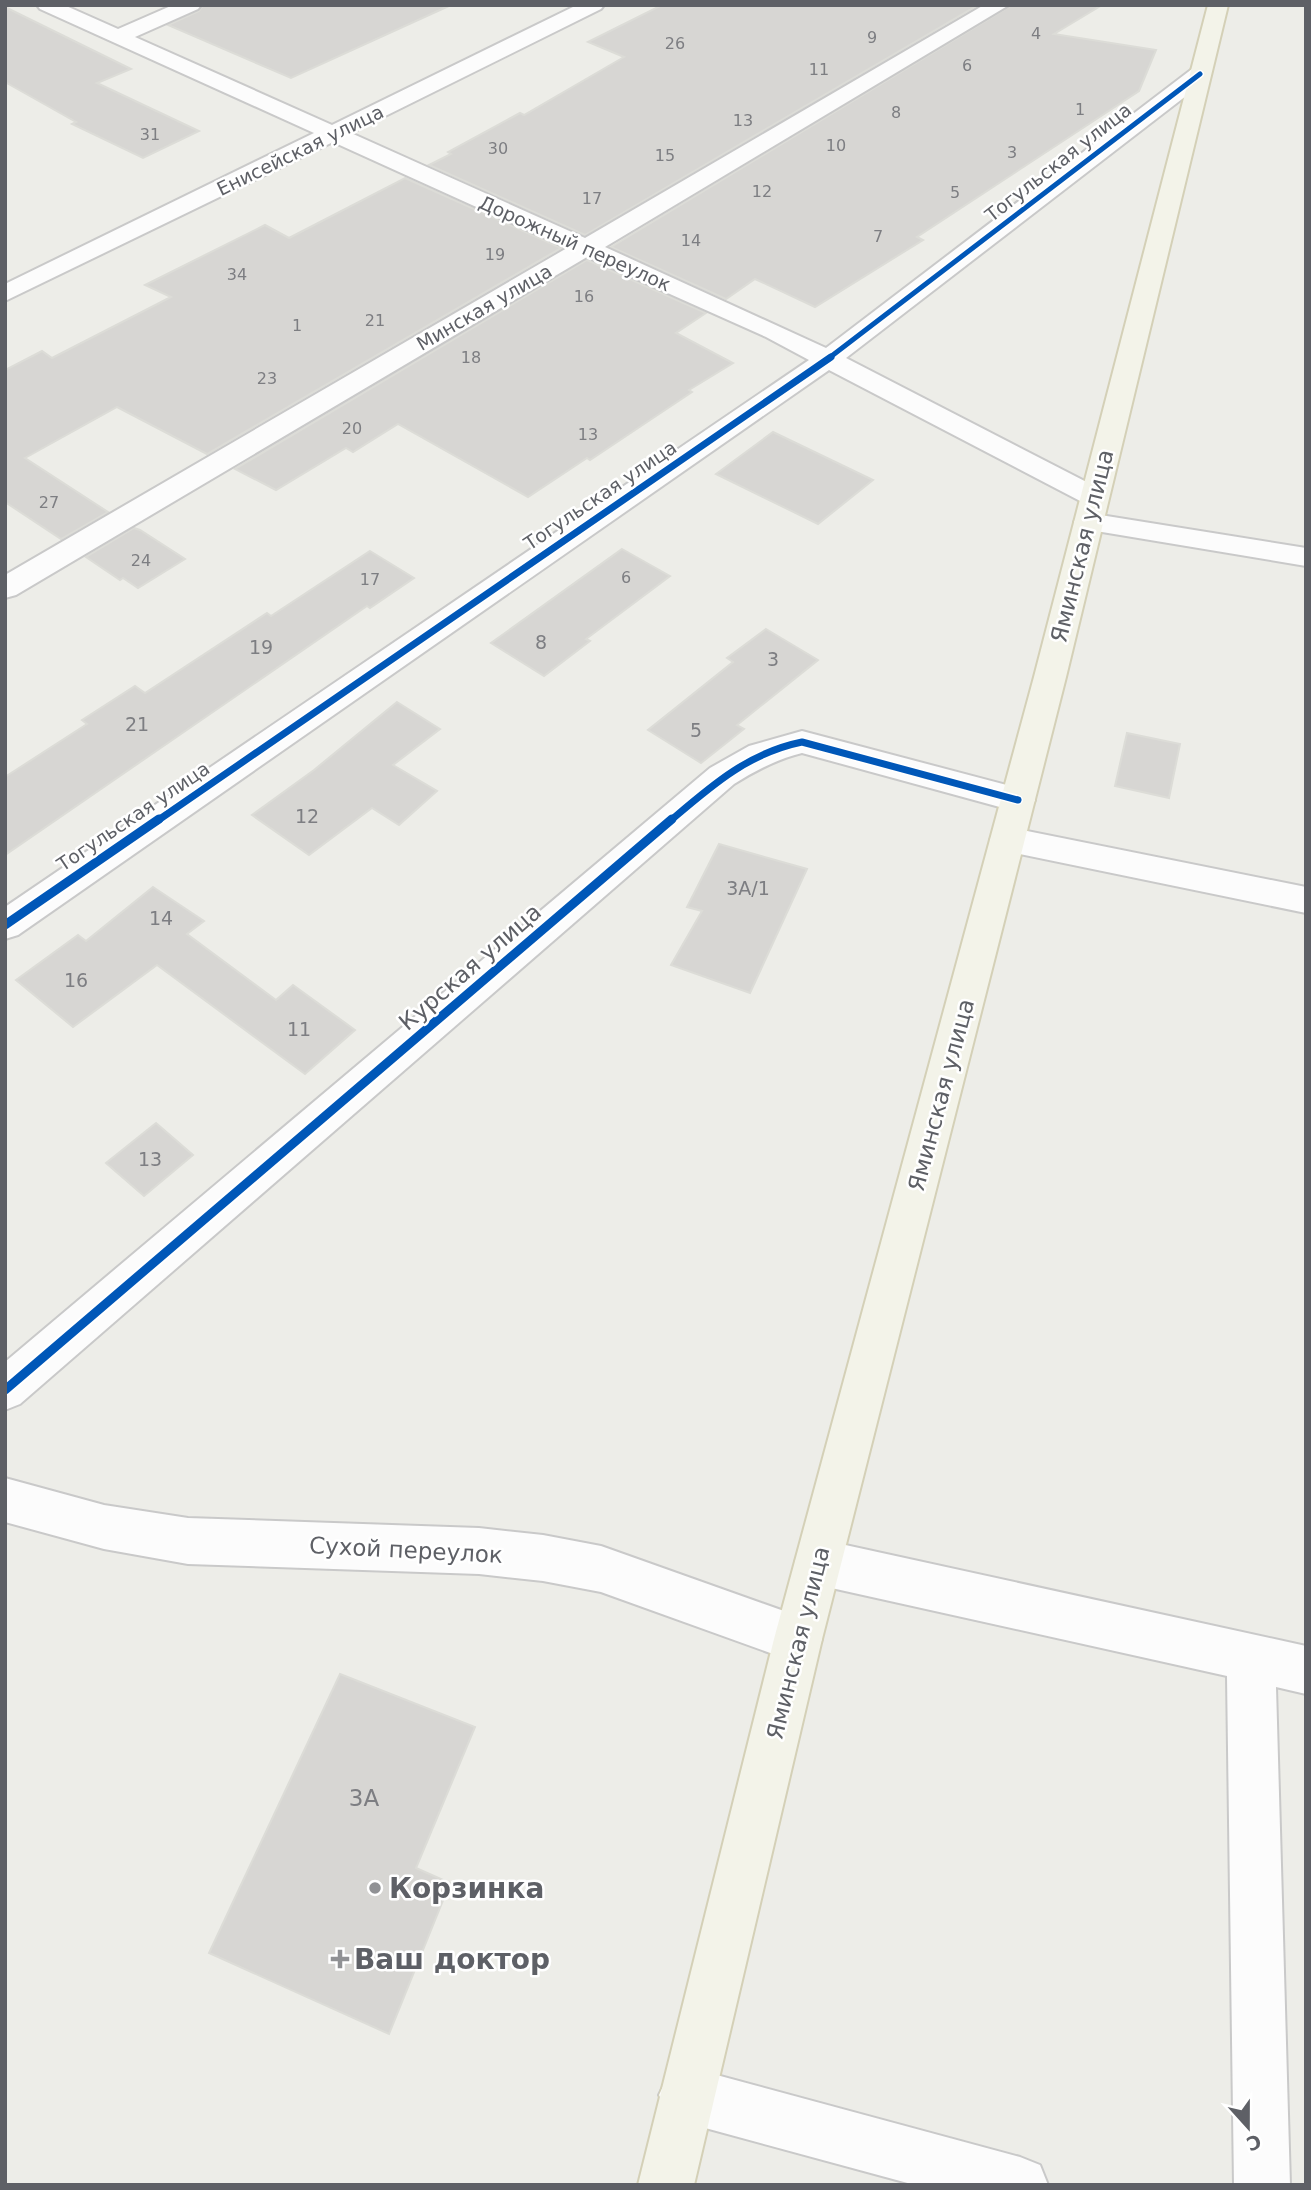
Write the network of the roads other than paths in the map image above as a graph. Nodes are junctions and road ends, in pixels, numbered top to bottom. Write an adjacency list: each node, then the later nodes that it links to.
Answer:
1 (47, 5): 6 (street, Дорожный переулок)
2 (191, 5): 6 (street)
3 (594, 5): 8 (street, Енисейская улица)
4 (999, 5): 9 (street, Минская улица)
5 (1218, 5): 7 (main road, Яминская улица)
6 (117, 37): 8 (street, Дорожный переулок)
7 (1200, 74): 11 (street, Тогульская улица); 12 (main road, Яминская улица)
8 (332, 134): 9 (street, Дорожный переулок); 10 (street, Енисейская улица)
9 (585, 247): 11 (street, Дорожный переулок); 14 (street, Минская улица)
10 (5, 294)
11 (828, 359): 12 (street, Дорожный переулок); 18 (street, Тогульская улица)
12 (1091, 510): 13 (street, Дорожный переулок); 15 (main road, Яминская улица)
13 (1306, 557)
14 (5, 587)
15 (1018, 800): 16 (main road, Яминская улица); 19 (street, Курская улица)
16 (1007, 840): 17 (street); 21 (main road, Яминская улица)
17 (1306, 900)
18 (5, 925)
19 (5, 1390)
20 (5, 1500): 22 (street, Сухой переулок)
21 (818, 1562): 22 (main road, Яминская улица); 23 (street)
22 (797, 1639): 25 (main road, Яминская улица)
23 (1251, 1658): 24 (street); 28 (street)
24 (1306, 1670)
25 (687, 2095): 26 (main road, Яминская улица); 27 (street)
26 (666, 2185)
27 (1020, 2185)
28 (1262, 2185)

